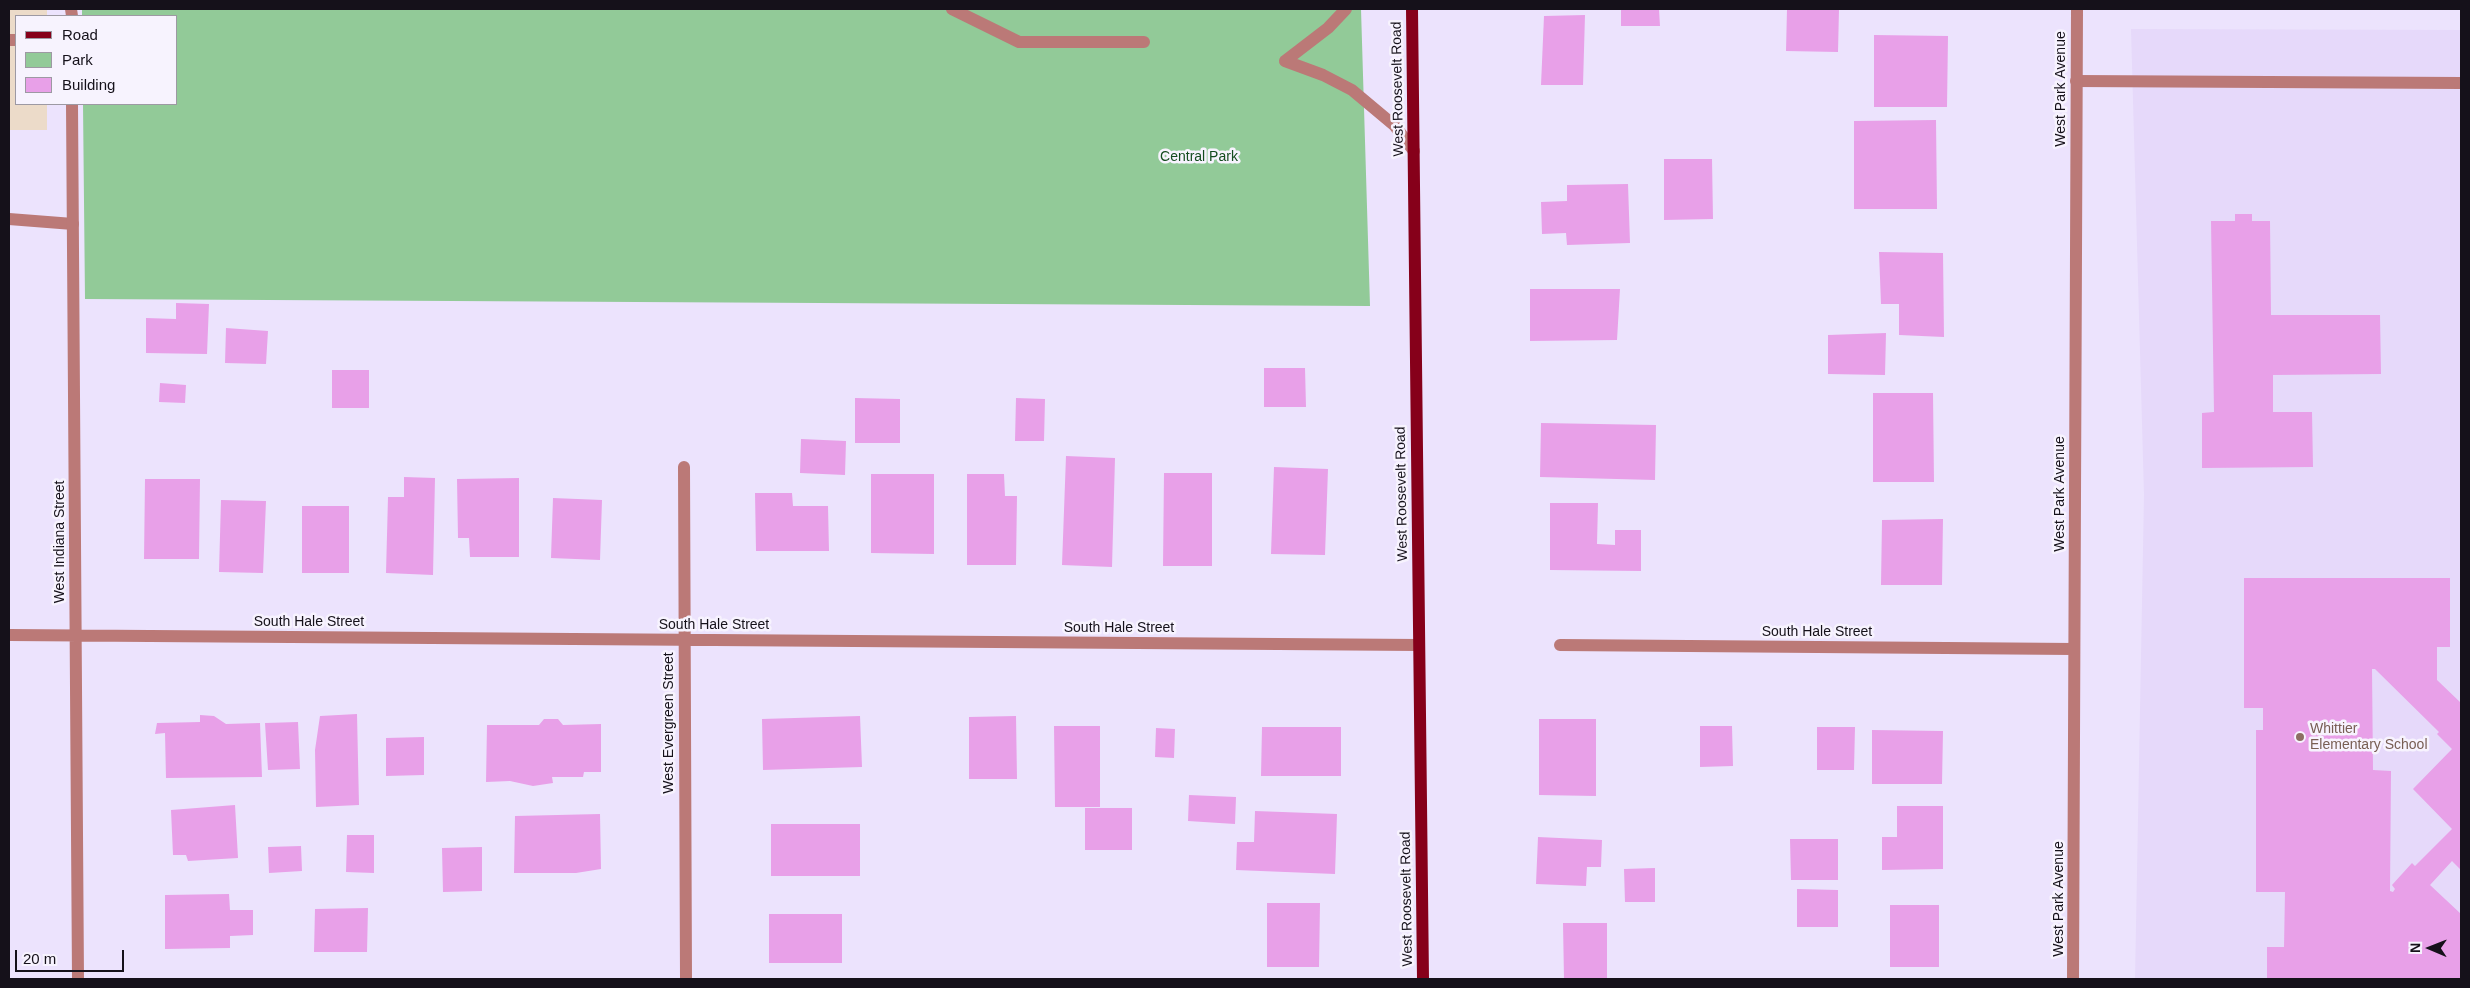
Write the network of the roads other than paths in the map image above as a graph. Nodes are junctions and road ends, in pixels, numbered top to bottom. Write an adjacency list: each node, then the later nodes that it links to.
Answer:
1 (952, 9): 5 (street)
2 (1346, 9): 9 (street)
3 (1412, 9): 9 (main road, West Roosevelt Road)
4 (2077, 9): 6 (street, West Park Avenue)
5 (1144, 42)
6 (2076, 81): 7 (street); 18 (street, West Park Avenue)
7 (2461, 84)
8 (72, 105): 11 (street, West Indiana Street)
9 (1414, 151): 17 (main road, West Roosevelt Road)
10 (9, 219): 11 (street)
11 (73, 224): 14 (street, West Indiana Street)
12 (684, 467): 15 (street, West Evergreen Street)
13 (9, 635): 14 (street, South Hale Street)
14 (76, 636): 15 (street, South Hale Street); 19 (street, West Indiana Street)
15 (684, 639): 17 (street, South Hale Street); 20 (street, West Evergreen Street)
16 (1560, 645): 18 (street, South Hale Street)
17 (1419, 646): 21 (main road, West Roosevelt Road)
18 (2074, 649): 22 (street, West Park Avenue)
19 (78, 979)
20 (686, 979)
21 (1422, 979)
22 (2073, 979)

